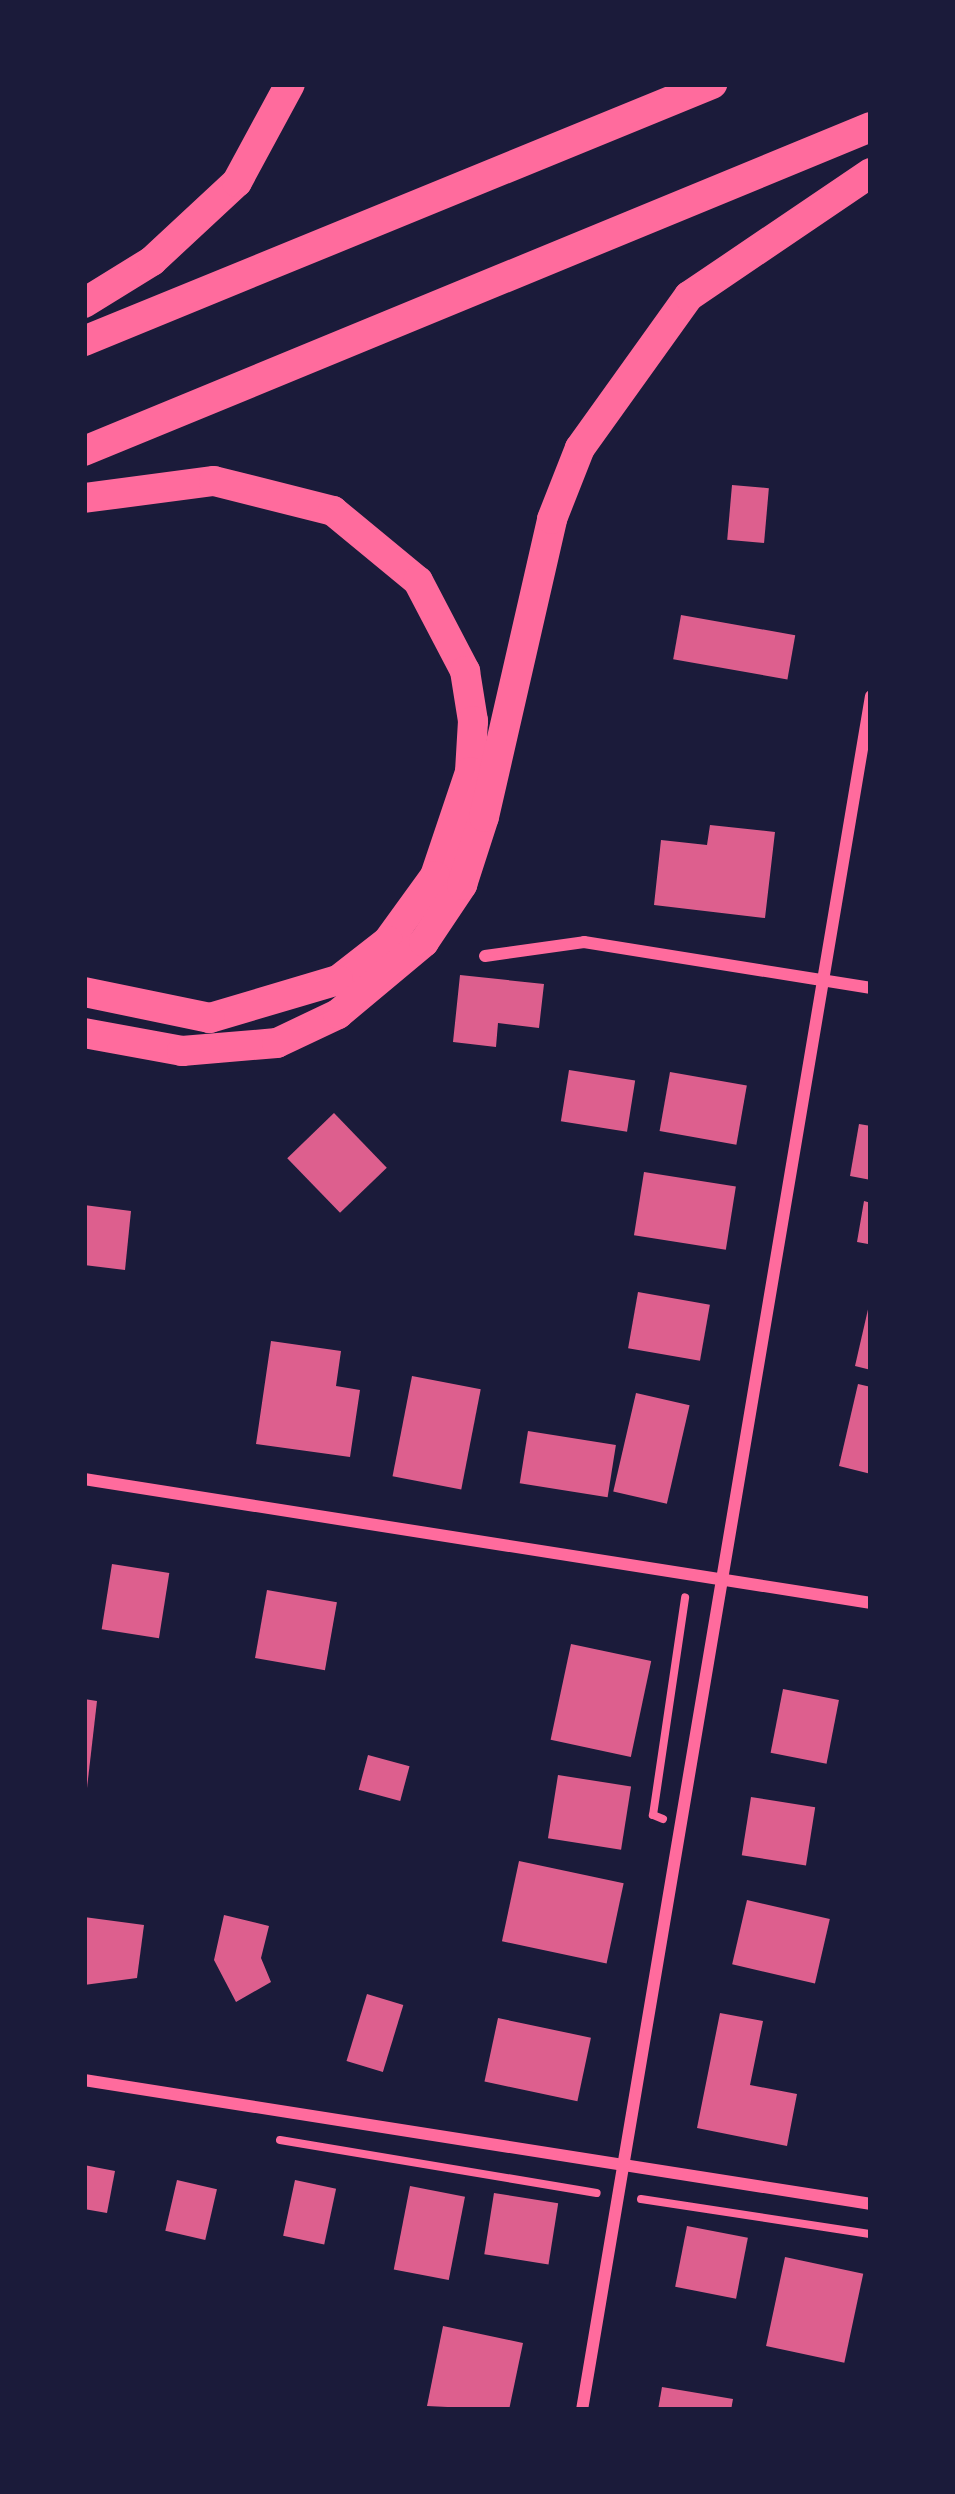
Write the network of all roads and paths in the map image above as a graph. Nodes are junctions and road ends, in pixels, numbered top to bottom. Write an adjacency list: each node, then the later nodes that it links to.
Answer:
1 (290, 84): 5 (highway)
2 (712, 84): 6 (highway)
3 (871, 128): 7 (highway)
4 (871, 173): 14 (highway)
5 (84, 303)
6 (84, 341)
7 (84, 451)
8 (84, 498): 13 (highway)
9 (871, 696): 11 (street)
10 (485, 956): 11 (street)
11 (816, 978): 12 (street); 16 (street)
12 (871, 988)
13 (84, 992)
14 (84, 1033)
15 (84, 1479): 16 (street)
16 (715, 1579): 18 (street); 19 (street)
17 (662, 1594): 19 (path)
18 (871, 1603)
19 (675, 1824): 22 (street)
20 (84, 2080): 22 (street)
21 (256, 2136): 23 (path)
22 (620, 2165): 23 (street); 24 (street)
23 (615, 2196): 25 (path); 26 (street)
24 (871, 2204)
25 (871, 2234)
26 (582, 2410)

